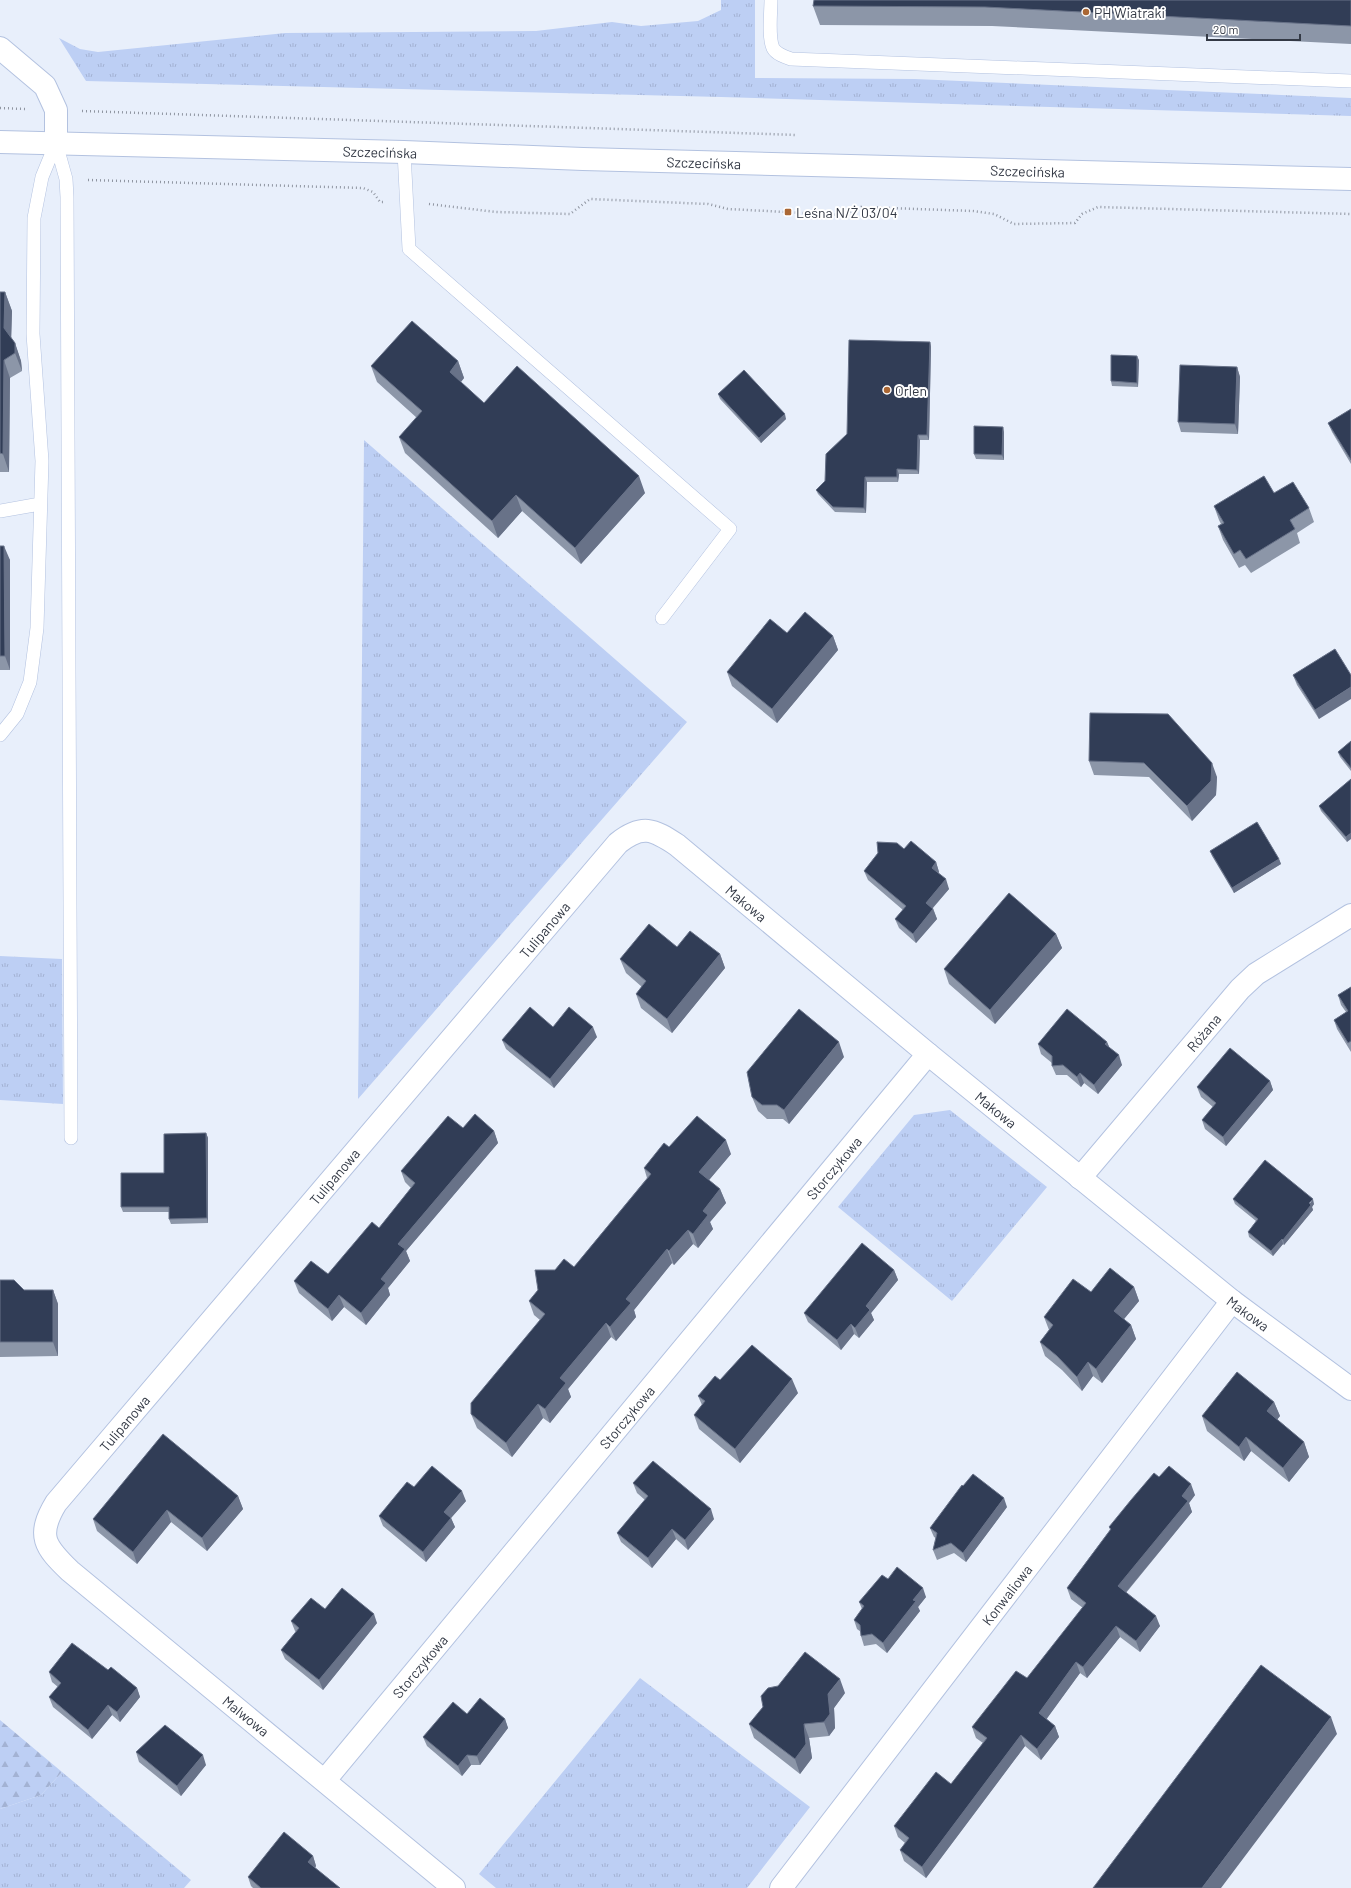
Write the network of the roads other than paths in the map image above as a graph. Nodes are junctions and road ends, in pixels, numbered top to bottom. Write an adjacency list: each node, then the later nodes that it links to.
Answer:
1 (771, 0): 3 (lane)
2 (0, 48): 5 (street)
3 (1351, 81)
4 (0, 142): 5 (street, Szczecińska)
5 (56, 143): 6 (street, Szczecińska); 8 (lane); 15 (lane)
6 (404, 152): 7 (street, Szczecińska); 10 (lane)
7 (1351, 179)
8 (40, 504): 9 (lane); 11 (lane)
9 (0, 511)
10 (662, 618)
11 (0, 735)
12 (644, 830): 14 (street, Makowa); 19 (street, Tulipanowa)
13 (1351, 915): 16 (street, Różana)
14 (928, 1054): 16 (street, Makowa); 20 (street, Storczykowa)
15 (71, 1138)
16 (1080, 1178): 17 (street, Makowa)
17 (1232, 1301): 18 (street, Makowa); 22 (street, Konwaliowa)
18 (1351, 1389)
19 (45, 1538): 20 (street, Malwowa)
20 (325, 1780): 21 (street, Malwowa)
21 (454, 1888)
22 (782, 1888)

